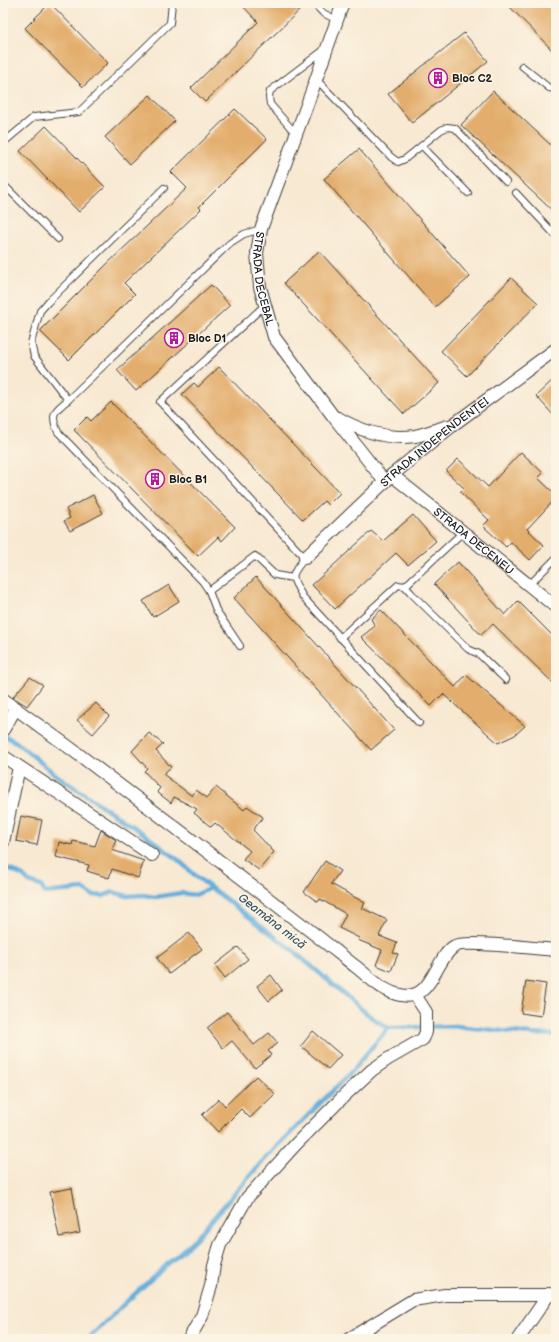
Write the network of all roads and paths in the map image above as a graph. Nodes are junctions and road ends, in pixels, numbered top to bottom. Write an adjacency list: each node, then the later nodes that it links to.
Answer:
1 (172, 3): 10 (lane)
2 (313, 3): 4 (lane)
3 (343, 3): 4 (street, STRADA DECEBAL)
4 (337, 20): 5 (street, STRADA DECEBAL)
5 (327, 48): 7 (street, STRADA DECEBAL); 9 (lane)
6 (522, 66): 8 (lane)
7 (316, 79): 9 (street, STRADA DECEBAL); 11 (lane)
8 (556, 89)
9 (296, 134): 17 (street, STRADA DECEBAL)
10 (3, 143)
11 (422, 146): 12 (lane); 16 (lane)
12 (506, 182)
13 (3, 184): 19 (lane)
14 (164, 188): 22 (lane)
15 (516, 193): 18 (lane)
16 (468, 194)
17 (261, 229): 20 (street, STRADA DECEBAL); 22 (lane)
18 (556, 236)
19 (58, 239)
20 (265, 305): 23 (street, STRADA DECEBAL); 27 (lane)
21 (556, 349): 24 (street, STRADA INDEPENDENȚEI)
22 (68, 400): 32 (lane)
23 (333, 416): 24 (street); 25 (street, STRADA DECEBAL)
24 (454, 424): 25 (street, STRADA INDEPENDENȚEI)
25 (389, 478): 26 (street, STRADA DECENEU); 27 (street, STRADA INDEPENDENȚEI)
26 (463, 532): 30 (street, STRADA DECENEU); 31 (lane)
27 (305, 558): 29 (lane)
28 (556, 558): 30 (lane)
29 (293, 578): 32 (lane); 34 (lane)
30 (529, 585): 33 (street, STRADA DECENEU)
31 (405, 586): 34 (lane); 36 (lane)
32 (209, 591): 35 (lane)
33 (556, 607)
34 (340, 638): 39 (lane)
35 (240, 646)
36 (506, 680)
37 (3, 699): 38 (street)
38 (16, 708): 40 (street); 46 (street)
39 (419, 723)
40 (6, 725)
41 (3, 756): 42 (street)
42 (19, 767): 43 (street); 44 (street)
43 (3, 842)
44 (152, 855)
45 (556, 950): 46 (street)
46 (415, 995): 48 (street)
47 (552, 1294): 49 (street); 50 (street)
48 (189, 1339)
49 (349, 1339)
50 (518, 1339)

